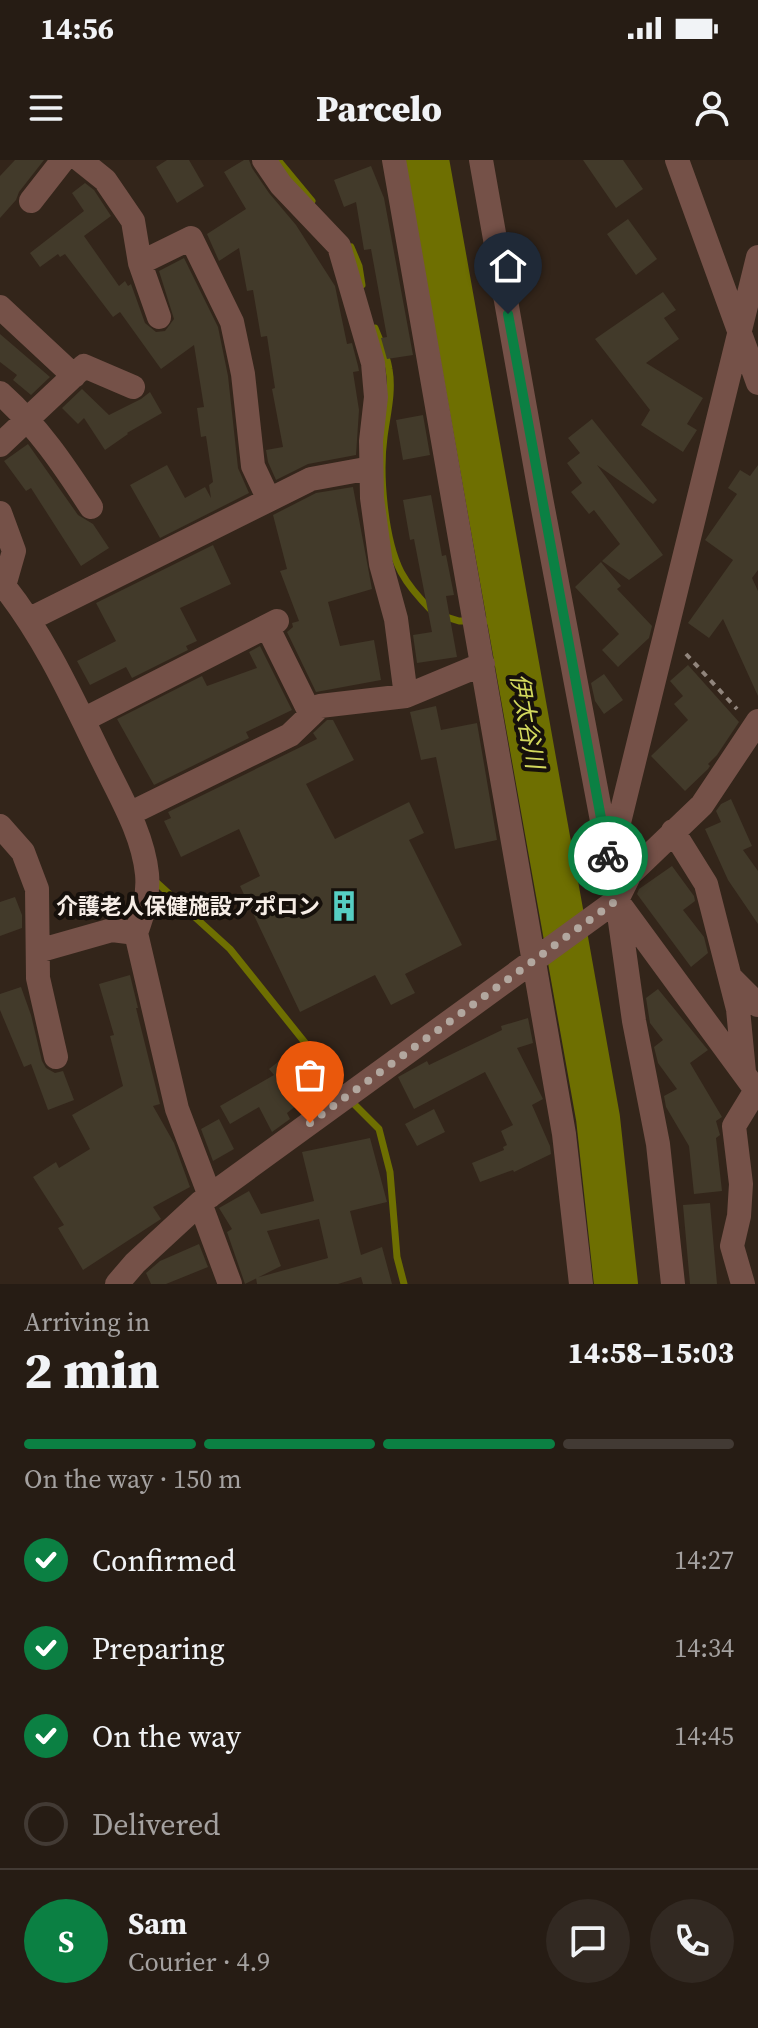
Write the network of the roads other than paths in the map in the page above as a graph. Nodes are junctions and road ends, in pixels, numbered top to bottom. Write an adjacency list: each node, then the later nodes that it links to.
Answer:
1 (63, 160): 7 (street)
2 (80, 160): 9 (street)
3 (264, 160): 20 (street)
4 (394, 160): 26 (street)
5 (481, 160): 34 (street)
6 (677, 160): 13 (street)
7 (31, 201)
8 (758, 257): 11 (street)
9 (140, 263): 12 (street); 21 (street)
10 (0, 307): 14 (street)
11 (752, 309): 13 (street)
12 (159, 317)
13 (739, 330): 15 (street); 34 (street)
14 (74, 376): 16 (street); 18 (street)
15 (758, 383)
16 (133, 387)
17 (0, 393): 18 (street)
18 (28, 419): 19 (street); 22 (street)
19 (0, 445)
20 (371, 468): 21 (street); 27 (street)
21 (269, 500): 25 (street)
22 (91, 507)
23 (0, 513): 24 (street)
24 (2, 587): 25 (street)
25 (30, 619): 29 (street)
26 (483, 664): 27 (street); 38 (street)
27 (406, 696): 28 (street)
28 (311, 715): 29 (street); 31 (street)
29 (83, 720): 31 (street)
30 (756, 724): 33 (street)
31 (129, 814): 36 (street)
32 (0, 826): 37 (street)
33 (673, 831): 35 (street); 39 (street)
34 (609, 861): 35 (street)
35 (613, 903): 38 (street); 42 (street); 48 (street)
36 (136, 933): 37 (street); 43 (street)
37 (38, 951): 41 (street)
38 (538, 957): 43 (street); 47 (street)
39 (729, 976): 40 (street); 42 (street)
40 (758, 1005)
41 (56, 1057)
42 (753, 1085): 49 (street)
43 (205, 1200): 44 (street); 46 (street)
44 (138, 1273): 45 (street)
45 (117, 1284)
46 (230, 1284)
47 (581, 1284)
48 (673, 1284)
49 (743, 1284)

